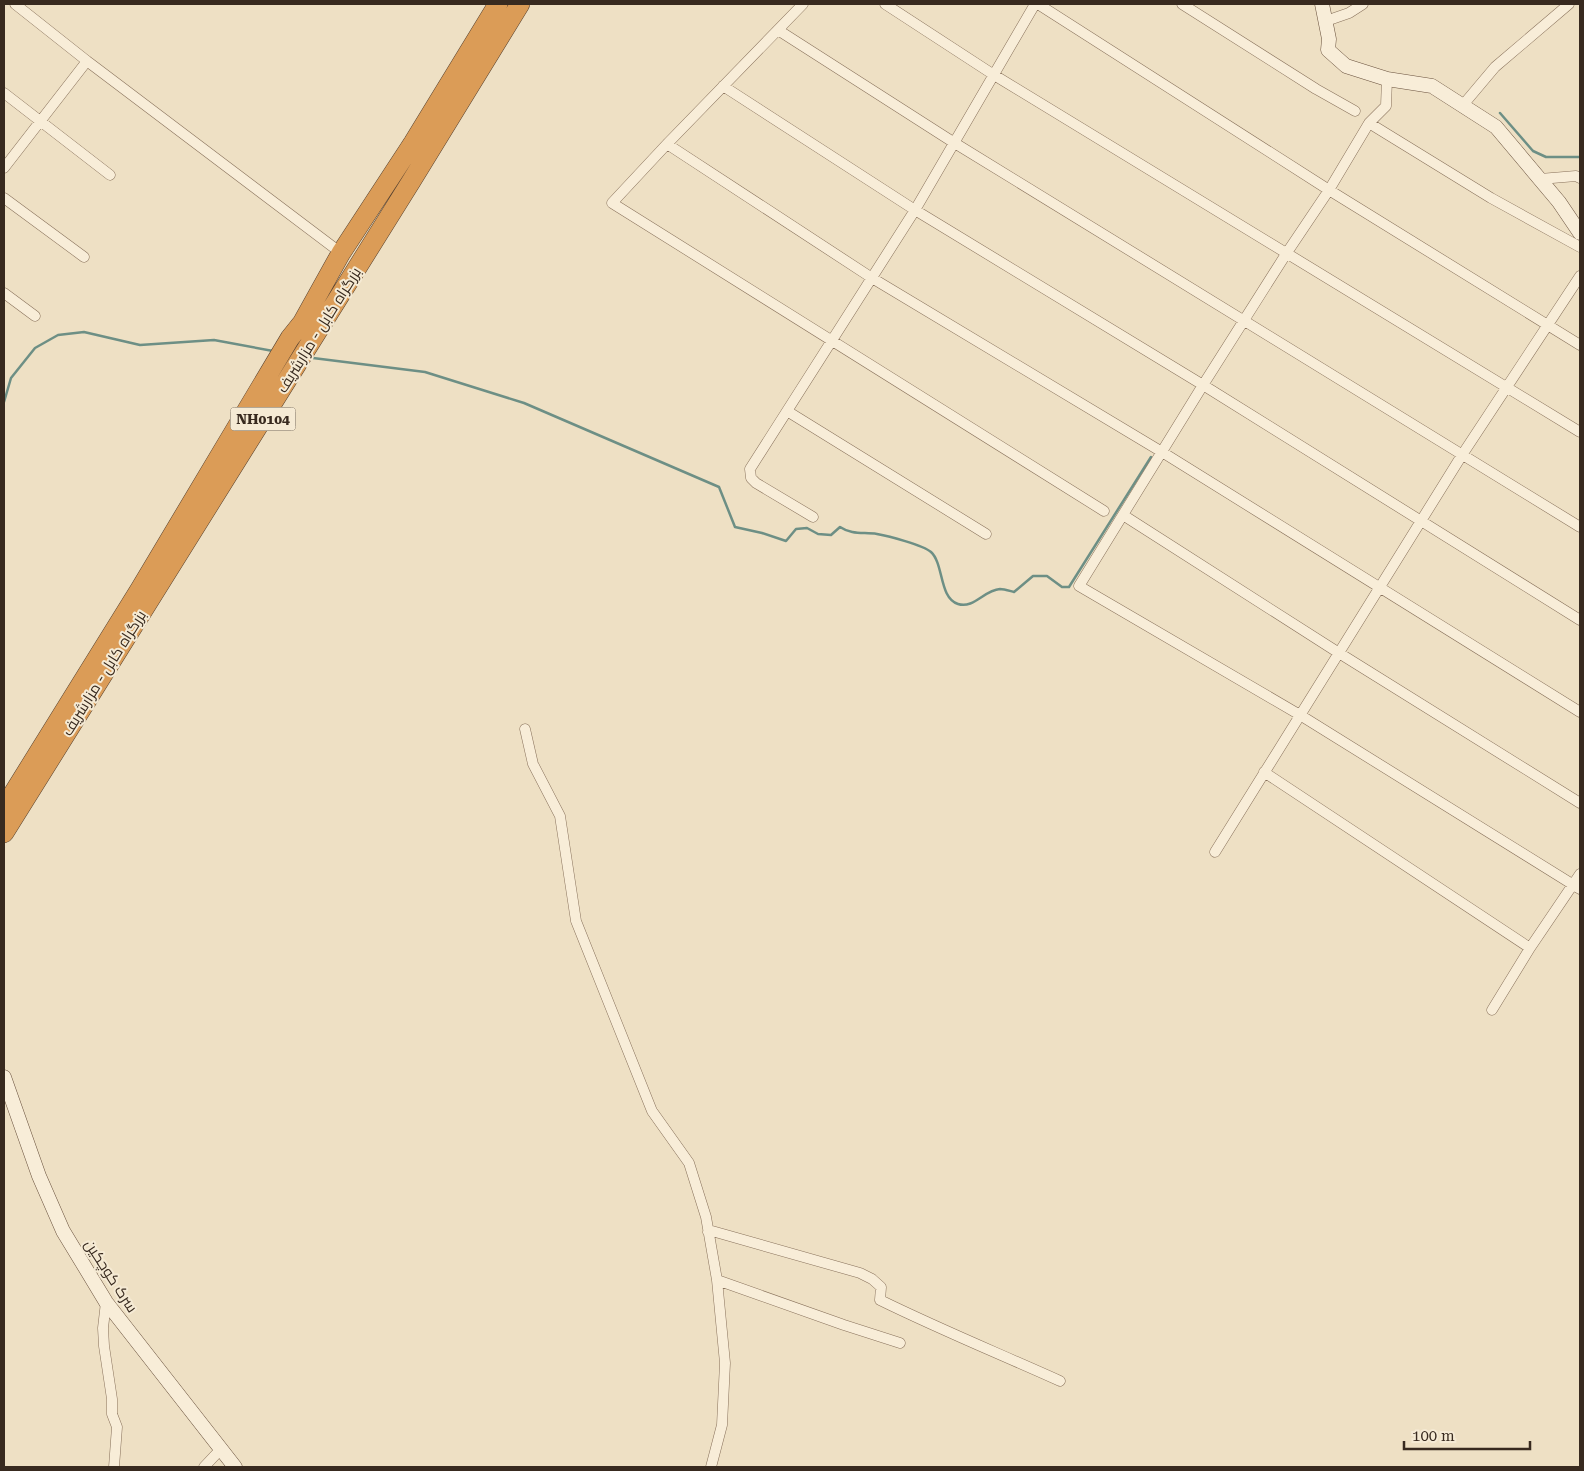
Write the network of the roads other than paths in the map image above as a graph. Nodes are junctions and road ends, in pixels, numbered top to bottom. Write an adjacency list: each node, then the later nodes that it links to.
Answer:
1 (15, 4): 13 (street)
2 (498, 4): 33 (highway, بزرگراه کابل - مزارشریف / NH0104)
3 (520, 4): 65 (highway, بزرگراه کابل - مزارشریف / NH0104)
4 (803, 4): 12 (street)
5 (885, 4): 14 (street)
6 (1036, 4): 14 (street); 28 (street)
7 (1182, 4): 19 (street)
8 (1322, 4): 11 (main road)
9 (1363, 4): 11 (street)
10 (1569, 4): 18 (street)
11 (1326, 21): 16 (main road)
12 (778, 30): 15 (street); 22 (street)
13 (87, 61): 20 (street); 33 (street)
14 (994, 75): 22 (street); 34 (street)
15 (723, 86): 23 (street); 30 (street)
16 (1387, 90): 18 (main road); 21 (street)
17 (4, 93): 20 (street)
18 (1463, 105): 27 (main road)
19 (1355, 111)
20 (40, 121): 24 (street); 25 (street)
21 (1369, 123): 28 (street); 32 (street)
22 (954, 142): 30 (street); 40 (street)
23 (667, 144): 37 (street); 42 (street)
24 (4, 168)
25 (110, 175)
26 (1579, 176): 27 (street)
27 (1540, 179): 31 (main road)
28 (1330, 190): 34 (street); 41 (street)
29 (4, 198): 35 (street)
30 (914, 210): 37 (street); 44 (street)
31 (1580, 233)
32 (1580, 247)
33 (341, 253): 64 (highway, بزرگراه کابل - مزارشریف / NH0104)
34 (1286, 254): 40 (street); 45 (street)
35 (84, 257)
36 (1580, 276): 41 (street)
37 (872, 278): 42 (street); 48 (street)
38 (4, 293): 39 (street)
39 (35, 316)
40 (1244, 321): 44 (street); 49 (street)
41 (1548, 325): 43 (street); 45 (street)
42 (831, 340): 46 (street); 50 (street)
43 (1580, 345)
44 (1203, 385): 48 (street); 53 (street)
45 (1506, 387): 47 (street); 49 (street)
46 (787, 411): 52 (street); 55 (street)
47 (1580, 432)
48 (1162, 452): 51 (street); 56 (street)
49 (1462, 455): 53 (street); 54 (street)
50 (1104, 511)
51 (1123, 515): 58 (street); 60 (street)
52 (813, 517)
53 (1421, 521): 56 (street); 57 (street)
54 (1580, 527)
55 (986, 534)
56 (1379, 587): 58 (street); 59 (street)
57 (1580, 620)
58 (1339, 653): 60 (street); 63 (street)
59 (1580, 712)
60 (1300, 714): 62 (street); 68 (street)
61 (525, 729): 72 (street)
62 (1264, 772): 66 (street); 69 (street)
63 (1580, 803)
64 (4, 808)
65 (4, 833)
66 (1215, 852)
67 (1580, 874): 68 (street)
68 (1577, 887): 69 (street)
69 (1530, 948): 70 (street)
70 (1492, 1010)
71 (4, 1077): 74 (main road, سرک کوچکین)
72 (708, 1232): 73 (street); 76 (street)
73 (717, 1280): 75 (street); 81 (street)
74 (106, 1302): 77 (main road, سرک کوچکین); 78 (street)
75 (900, 1343)
76 (1060, 1381)
77 (220, 1450): 79 (street); 80 (main road, سرک کوچکین)
78 (114, 1467)
79 (204, 1467)
80 (235, 1467)
81 (711, 1467)

